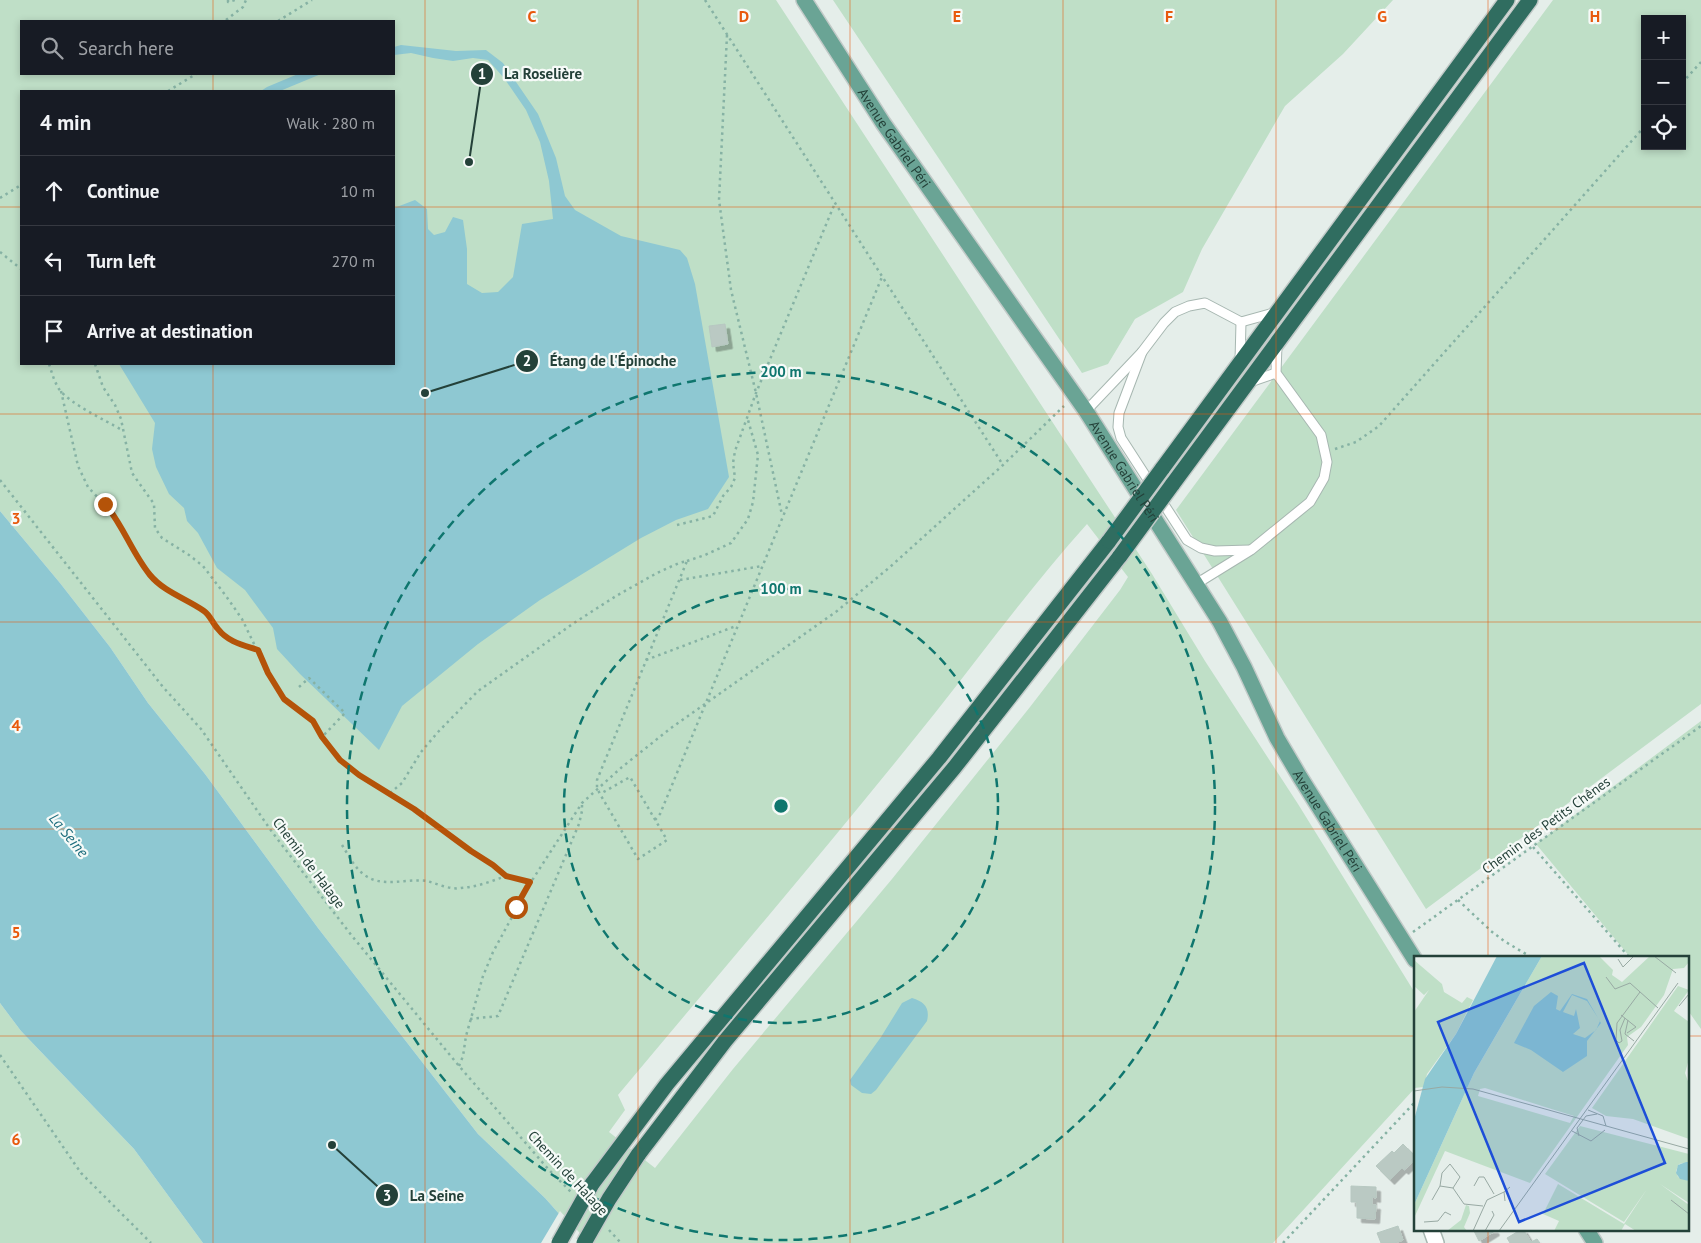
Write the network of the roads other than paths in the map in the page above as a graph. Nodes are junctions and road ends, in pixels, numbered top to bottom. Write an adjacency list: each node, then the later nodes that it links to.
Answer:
1 (804, 0): 11 (main road, Avenue Gabriel Péri)
2 (1507, 0): 4 (highway)
3 (1530, 0): 6 (highway)
4 (1278, 311): 5 (lane); 8 (highway)
5 (1241, 322): 7 (lane); 8 (lane)
6 (1277, 343): 9 (lane); 10 (highway)
7 (1142, 352): 11 (lane); 12 (lane)
8 (1240, 364): 17 (highway, bridge)
9 (1276, 373): 10 (lane); 12 (lane)
10 (1248, 382): 18 (highway, bridge)
11 (1086, 411): 13 (main road, Avenue Gabriel Péri)
12 (1250, 550): 13 (lane)
13 (1196, 584): 14 (main road, Avenue Gabriel Péri)
14 (1414, 958)
15 (1431, 1230): 19 (street)
16 (1587, 1230): 20 (main road)
17 (559, 1243)
18 (584, 1243)
19 (1436, 1243)
20 (1595, 1243)

